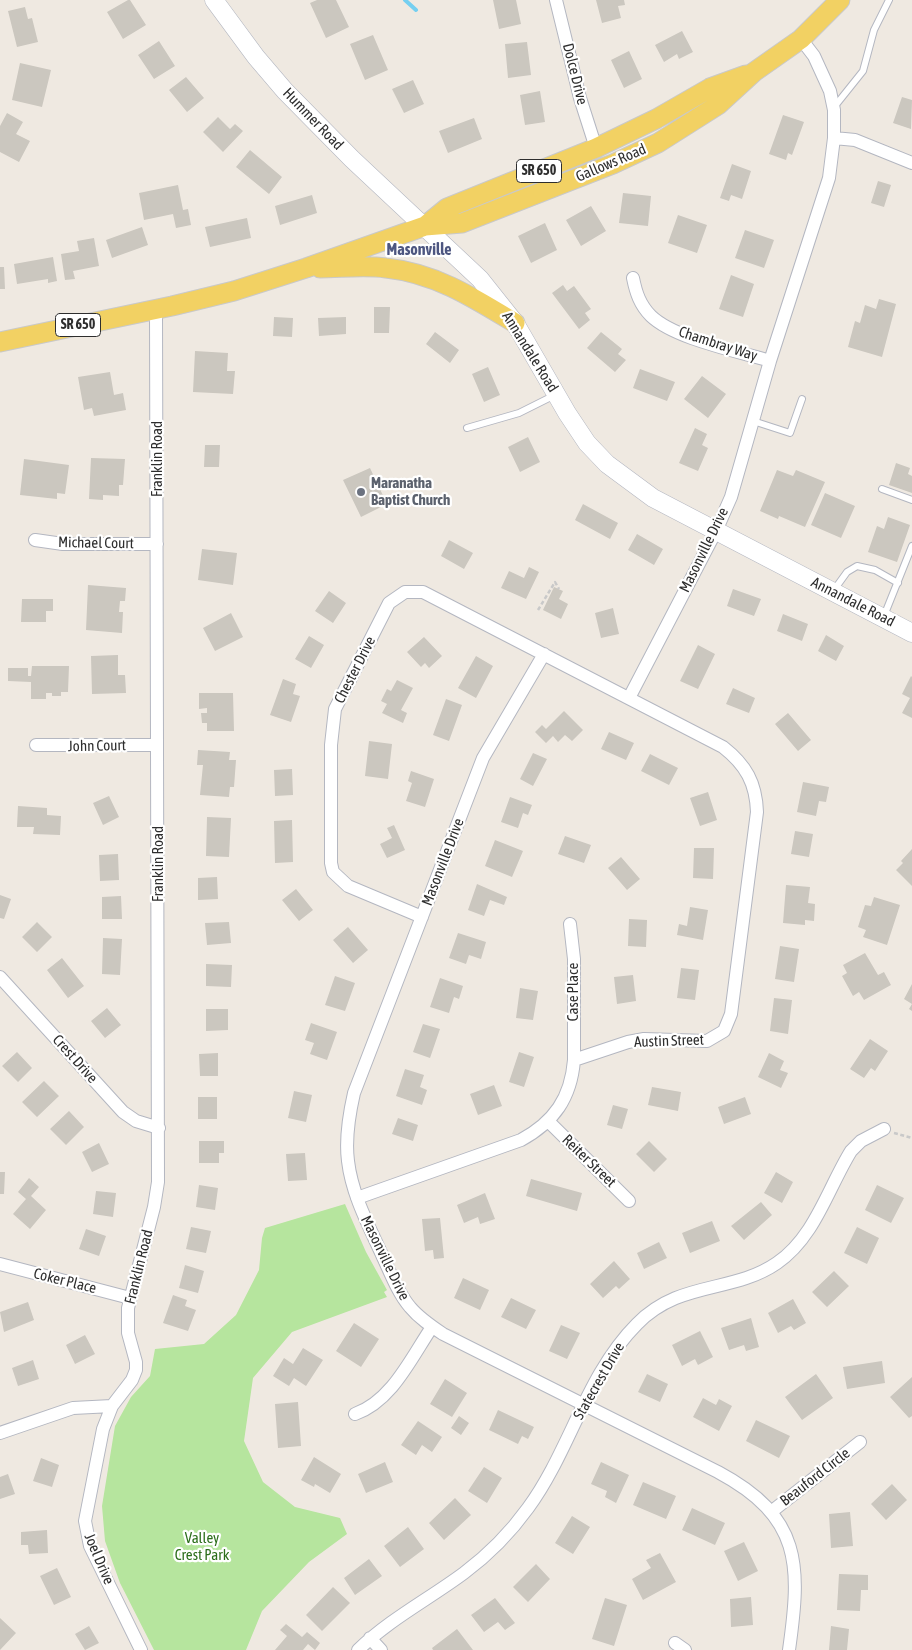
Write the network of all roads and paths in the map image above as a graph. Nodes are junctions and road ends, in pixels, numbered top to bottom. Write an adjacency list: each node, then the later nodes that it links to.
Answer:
1 (214, 0): 11 (main road, Hummer Road)
2 (556, 0): 9 (street, Dolce Drive)
3 (840, 0): 5 (main road, Gallows Road / SR 650)
4 (889, 0): 7 (lane)
5 (801, 39): 6 (main road, Gallows Road / SR 650); 7 (street, Masonville Drive)
6 (754, 72): 9 (main road, Gallows Road / SR 650); 11 (main road, Gallows Road / SR 650)
7 (833, 108): 8 (street, Masonville Drive)
8 (834, 138): 10 (street); 17 (street, Masonville Drive)
9 (596, 148): 11 (main road, Gallows Road / SR 650)
10 (912, 163)
11 (426, 226): 12 (main road, SR 650); 15 (main road, Annandale Road)
12 (306, 268): 14 (main road, SR 650); 15 (main road)
13 (634, 278): 17 (street, Chambray Way)
14 (156, 310): 16 (main road, SR 650); 26 (street, Franklin Road)
15 (515, 323): 18 (main road, Annandale Road)
16 (0, 342)
17 (770, 361): 20 (street, Masonville Drive)
18 (556, 395): 21 (lane); 24 (main road, Annandale Road)
19 (802, 399): 20 (lane)
20 (753, 421): 24 (street, Masonville Drive)
21 (467, 428)
22 (882, 489): 23 (lane)
23 (912, 500)
24 (716, 531): 30 (main road, Annandale Road); 35 (street, Masonville Drive)
25 (34, 540): 26 (street, Michael Court)
26 (157, 544): 36 (street, Franklin Road)
27 (912, 546): 28 (lane)
28 (898, 583): 30 (lane); 32 (lane)
29 (559, 589): 31 (path)
30 (833, 592): 32 (main road, Annandale Road)
31 (538, 610)
32 (883, 618): 33 (main road, Annandale Road)
33 (912, 633)
34 (544, 654): 35 (street); 38 (street, Masonville Drive); 38 (street, Chester Drive)
35 (629, 698): 41 (street, Austin Street)
36 (157, 745): 37 (street, John Court); 43 (street, Franklin Road)
37 (36, 746)
38 (422, 917): 46 (street, Masonville Drive)
39 (570, 924): 41 (street, Case Place)
40 (0, 977): 43 (street, Crest Drive)
41 (574, 1060): 42 (street)
42 (549, 1122): 46 (street); 47 (street, Reiter Street)
43 (159, 1128): 49 (street, Franklin Road)
44 (884, 1129): 45 (path); 51 (street, Statecrest Drive)
45 (912, 1138)
46 (357, 1198): 50 (street, Masonville Drive)
47 (629, 1200)
48 (0, 1264): 49 (street, Coker Place)
49 (130, 1298): 52 (street, Franklin Road)
50 (432, 1327): 51 (street, Masonville Drive); 53 (street)
51 (584, 1405): 56 (street, Masonville Drive); 57 (street, Statecrest Drive)
52 (112, 1406): 54 (street); 58 (street, Joel Drive)
53 (355, 1414)
54 (0, 1433)
55 (860, 1442): 56 (street, Beauford Circle)
56 (771, 1512): 61 (street, Masonville Drive)
57 (370, 1638): 59 (street, Statecrest Drive); 60 (street)
58 (141, 1650)
59 (358, 1650)
60 (381, 1650)
61 (789, 1650)

